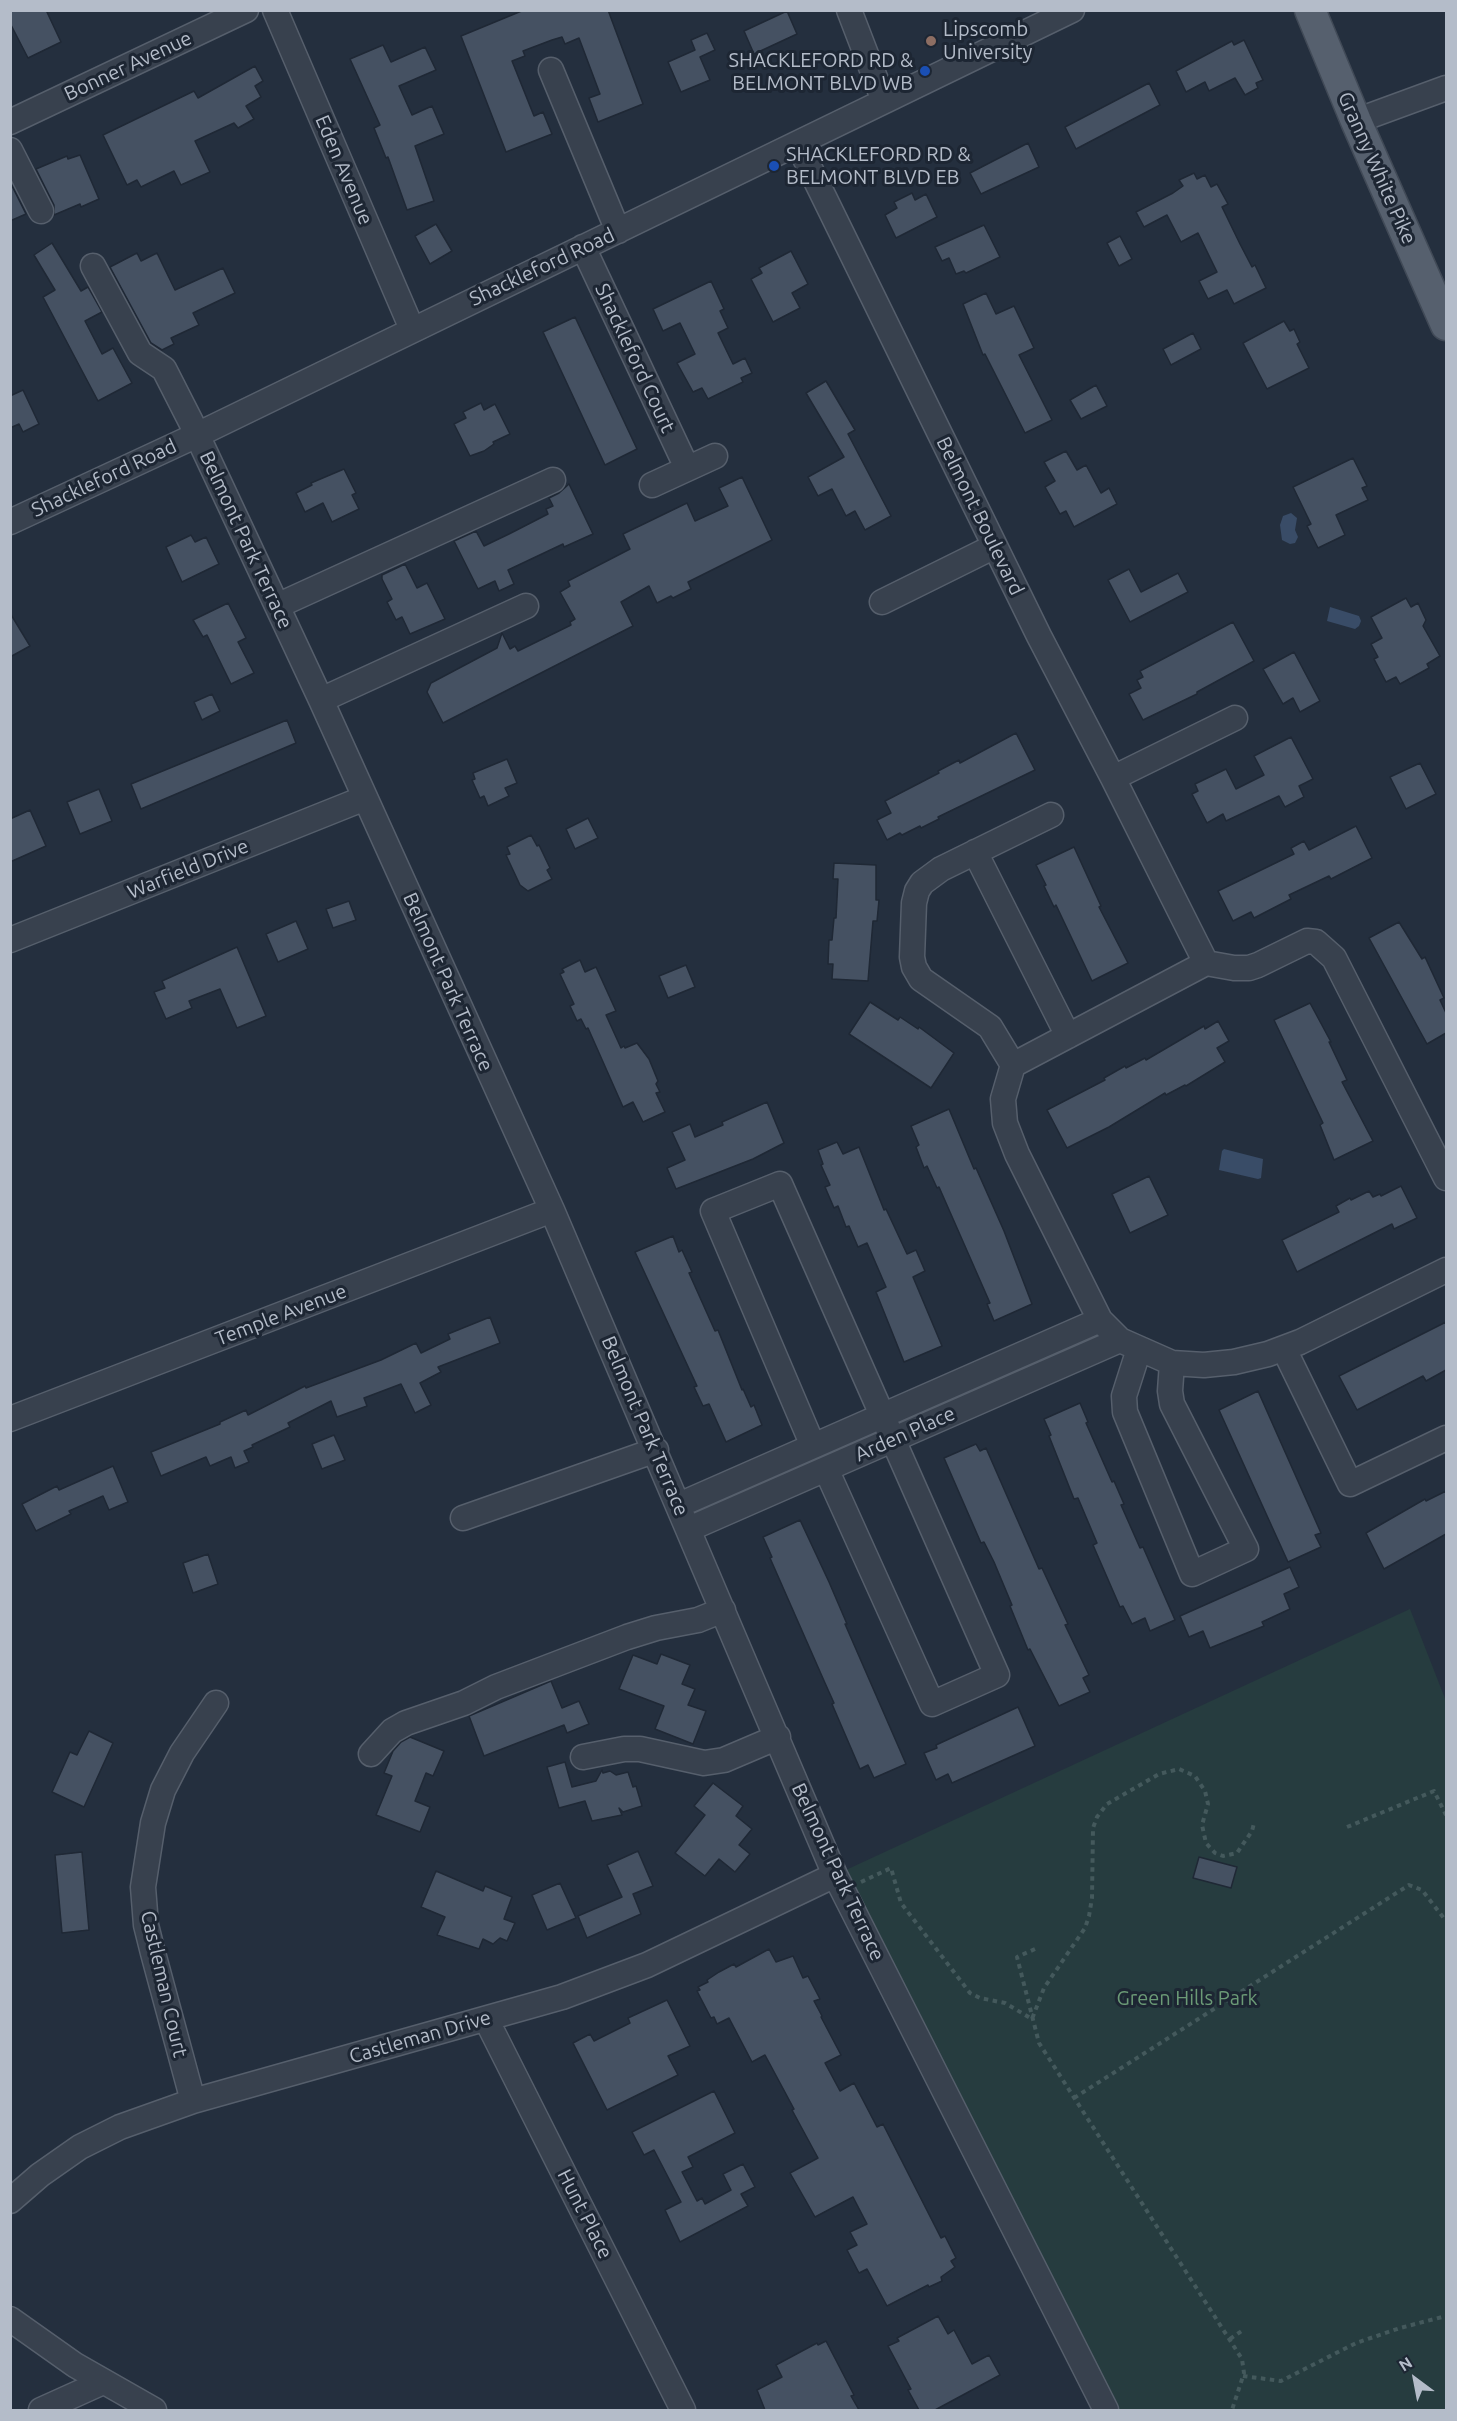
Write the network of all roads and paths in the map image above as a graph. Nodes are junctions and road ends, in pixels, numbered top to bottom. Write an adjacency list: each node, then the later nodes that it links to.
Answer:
1 (246, 10): 10 (street, Bonner Avenue)
2 (275, 10): 18 (street, Eden Avenue)
3 (849, 10): 8 (street)
4 (1072, 10): 8 (street, Shackleford Road)
5 (1310, 10): 9 (main road, Granny White Pike)
6 (551, 70): 14 (street)
7 (1446, 88): 9 (street)
8 (884, 101): 11 (street, Shackleford Road)
9 (1356, 121): 17 (main road, Granny White Pike)
10 (10, 122)
11 (798, 144): 14 (street, Shackleford Road); 25 (street, Belmont Boulevard)
12 (10, 150): 13 (street)
13 (41, 211)
14 (618, 231): 15 (street, Shackleford Road)
15 (583, 247): 18 (street, Shackleford Road); 21 (street, Shackleford Court)
16 (93, 266): 19 (street, Belmont Park Terrace)
17 (1446, 325)
18 (412, 329): 19 (street, Shackleford Road)
19 (197, 435): 24 (street, Shackleford Road); 27 (street, Belmont Park Terrace)
20 (715, 456): 21 (street)
21 (687, 468): 23 (street)
22 (554, 480): 27 (street)
23 (652, 485)
24 (10, 522)
25 (995, 546): 26 (street); 31 (street, Belmont Boulevard)
26 (882, 602)
27 (277, 606): 29 (street, Belmont Park Terrace)
28 (526, 606): 29 (street)
29 (321, 700): 32 (street, Belmont Park Terrace)
30 (1235, 718): 31 (street)
31 (1113, 778): 36 (street, Belmont Boulevard)
32 (365, 798): 35 (street, Warfield Drive); 40 (street, Belmont Park Terrace)
33 (1051, 815): 34 (street)
34 (975, 852): 37 (street); 38 (street)
35 (10, 940)
36 (1206, 963): 37 (street); 39 (street)
37 (1068, 1036): 38 (street)
38 (1013, 1065): 42 (street)
39 (1446, 1178)
40 (552, 1210): 47 (street, Temple Avenue); 51 (street, Belmont Park Terrace)
41 (1446, 1270): 44 (street)
42 (1100, 1320): 43 (street); 46 (street, Arden Place)
43 (1130, 1344): 45 (street); 45 (street); 49 (street, Arden Place)
44 (1284, 1348): 45 (street); 48 (street)
45 (1172, 1363)
46 (882, 1416): 49 (street); 50 (street, Arden Place); 50 (street)
47 (10, 1419)
48 (1446, 1438)
49 (892, 1440): 52 (street, Arden Place); 52 (street)
50 (813, 1446): 53 (street, Arden Place)
51 (656, 1450): 53 (street, Belmont Park Terrace); 54 (street)
52 (825, 1469): 55 (street, Arden Place)
53 (679, 1505): 55 (street, Belmont Park Terrace)
54 (463, 1518)
55 (689, 1529): 56 (street, Belmont Park Terrace)
56 (723, 1610): 58 (street, Belmont Park Terrace); 59 (street)
57 (216, 1703): 70 (street, Castleman Court)
58 (778, 1737): 60 (street); 64 (street, Belmont Park Terrace)
59 (371, 1754)
60 (583, 1757)
61 (1446, 1815): 63 (path)
62 (1254, 1823): 68 (path)
63 (1347, 1827)
64 (839, 1883): 67 (street, Castleman Drive); 68 (path); 81 (street, Belmont Park Terrace)
65 (1446, 1921): 69 (path)
66 (1035, 1949): 68 (path)
67 (486, 2019): 70 (street, Castleman Drive); 80 (street, Hunt Place)
68 (1032, 2019): 69 (path)
69 (1074, 2098): 75 (path)
70 (193, 2101): 71 (street, Castleman Drive)
71 (10, 2201)
72 (1446, 2316): 76 (path)
73 (10, 2319): 77 (street)
74 (1243, 2330): 75 (path)
75 (1230, 2339): 76 (path)
76 (1243, 2376): 82 (path)
77 (103, 2382): 78 (street); 79 (street)
78 (41, 2410)
79 (154, 2410)
80 (683, 2410)
81 (1106, 2410)
82 (1232, 2410)

